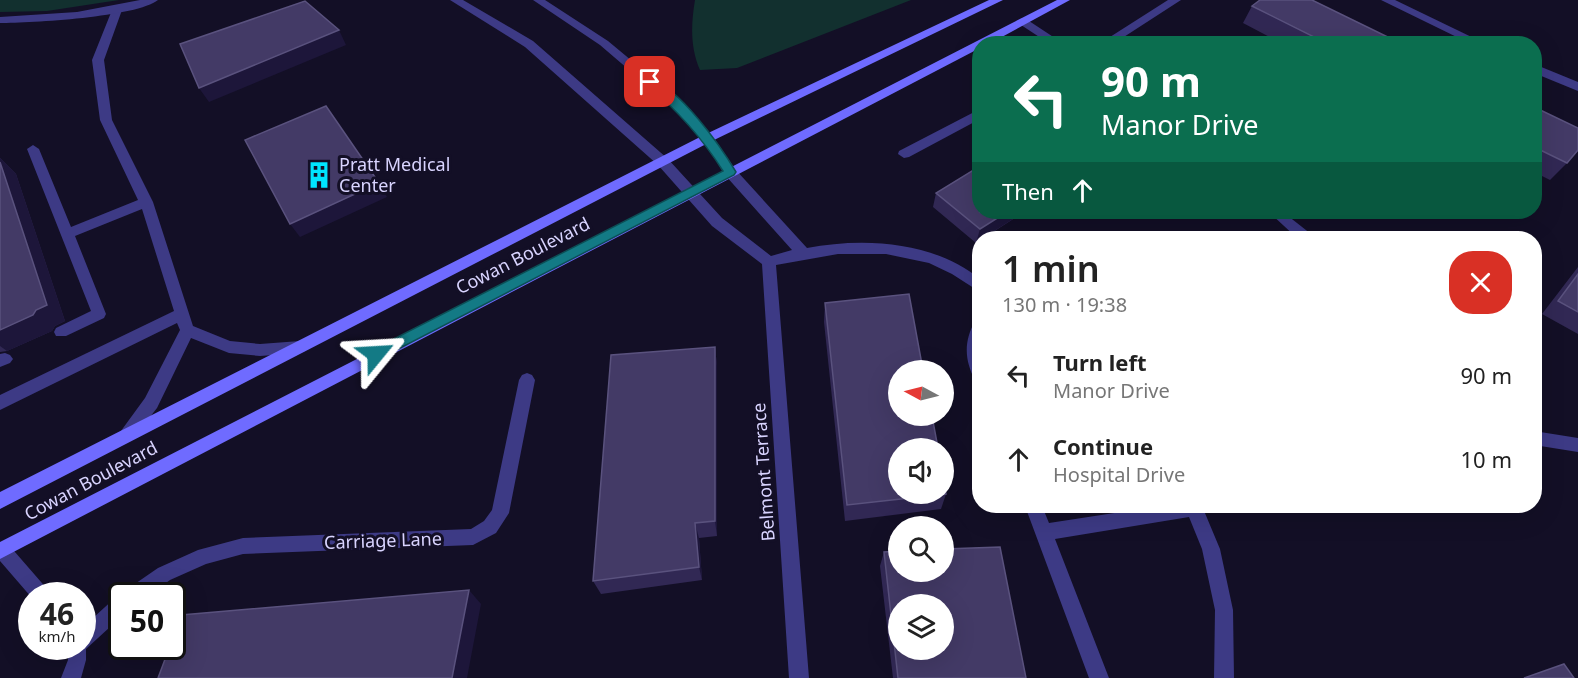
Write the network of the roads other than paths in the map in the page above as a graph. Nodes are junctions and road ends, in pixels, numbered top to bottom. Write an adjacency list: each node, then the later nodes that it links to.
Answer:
1 (153, 0): 8 (street)
2 (455, 0): 22 (street)
3 (538, 0): 19 (street)
4 (998, 0): 19 (main road, Cowan Boulevard)
5 (1065, 0): 10 (main road, Cowan Boulevard)
6 (1176, 0): 13 (street)
7 (1386, 0): 14 (street)
8 (117, 10): 9 (street); 25 (street)
9 (0, 20)
10 (1022, 21): 11 (main road, Cowan Boulevard); 12 (street)
11 (993, 36)
12 (1046, 36)
13 (1117, 36)
14 (1464, 36)
15 (972, 47): 23 (main road, Cowan Boulevard)
16 (1542, 71): 17 (street)
17 (1578, 87)
18 (972, 117): 21 (street)
19 (708, 138): 22 (main road, Cowan Boulevard); 23 (street)
20 (33, 149): 28 (street)
21 (904, 154)
22 (663, 162): 24 (street); 35 (main road, Cowan Boulevard)
23 (730, 172): 24 (main road, Cowan Boulevard); 29 (street)
24 (690, 192): 30 (street); 46 (main road, Cowan Boulevard)
25 (146, 202): 28 (street); 32 (street)
26 (1283, 219): 27 (street)
27 (1298, 231)
28 (67, 234): 34 (street)
29 (804, 254): 30 (street); 31 (street)
30 (769, 262): 53 (street, Belmont Terrace)
31 (972, 281)
32 (182, 314): 33 (street); 37 (street)
33 (187, 330): 35 (street); 38 (street)
34 (61, 332)
35 (300, 347): 38 (main road, Cowan Boulevard)
36 (527, 380): 48 (street, Carriage Lane)
37 (0, 403)
38 (126, 435): 41 (main road, Cowan Boulevard)
39 (1542, 439): 40 (street)
40 (1578, 445)
41 (0, 501)
42 (1037, 513): 45 (street)
43 (1158, 513): 45 (street)
44 (1196, 513): 55 (street)
45 (1045, 532): 54 (street)
46 (1, 550): 47 (street)
47 (30, 582)
48 (152, 582)
49 (108, 616): 50 (street)
50 (96, 628)
51 (76, 660): 52 (street)
52 (71, 678)
53 (799, 678)
54 (1099, 678)
55 (1224, 678)

